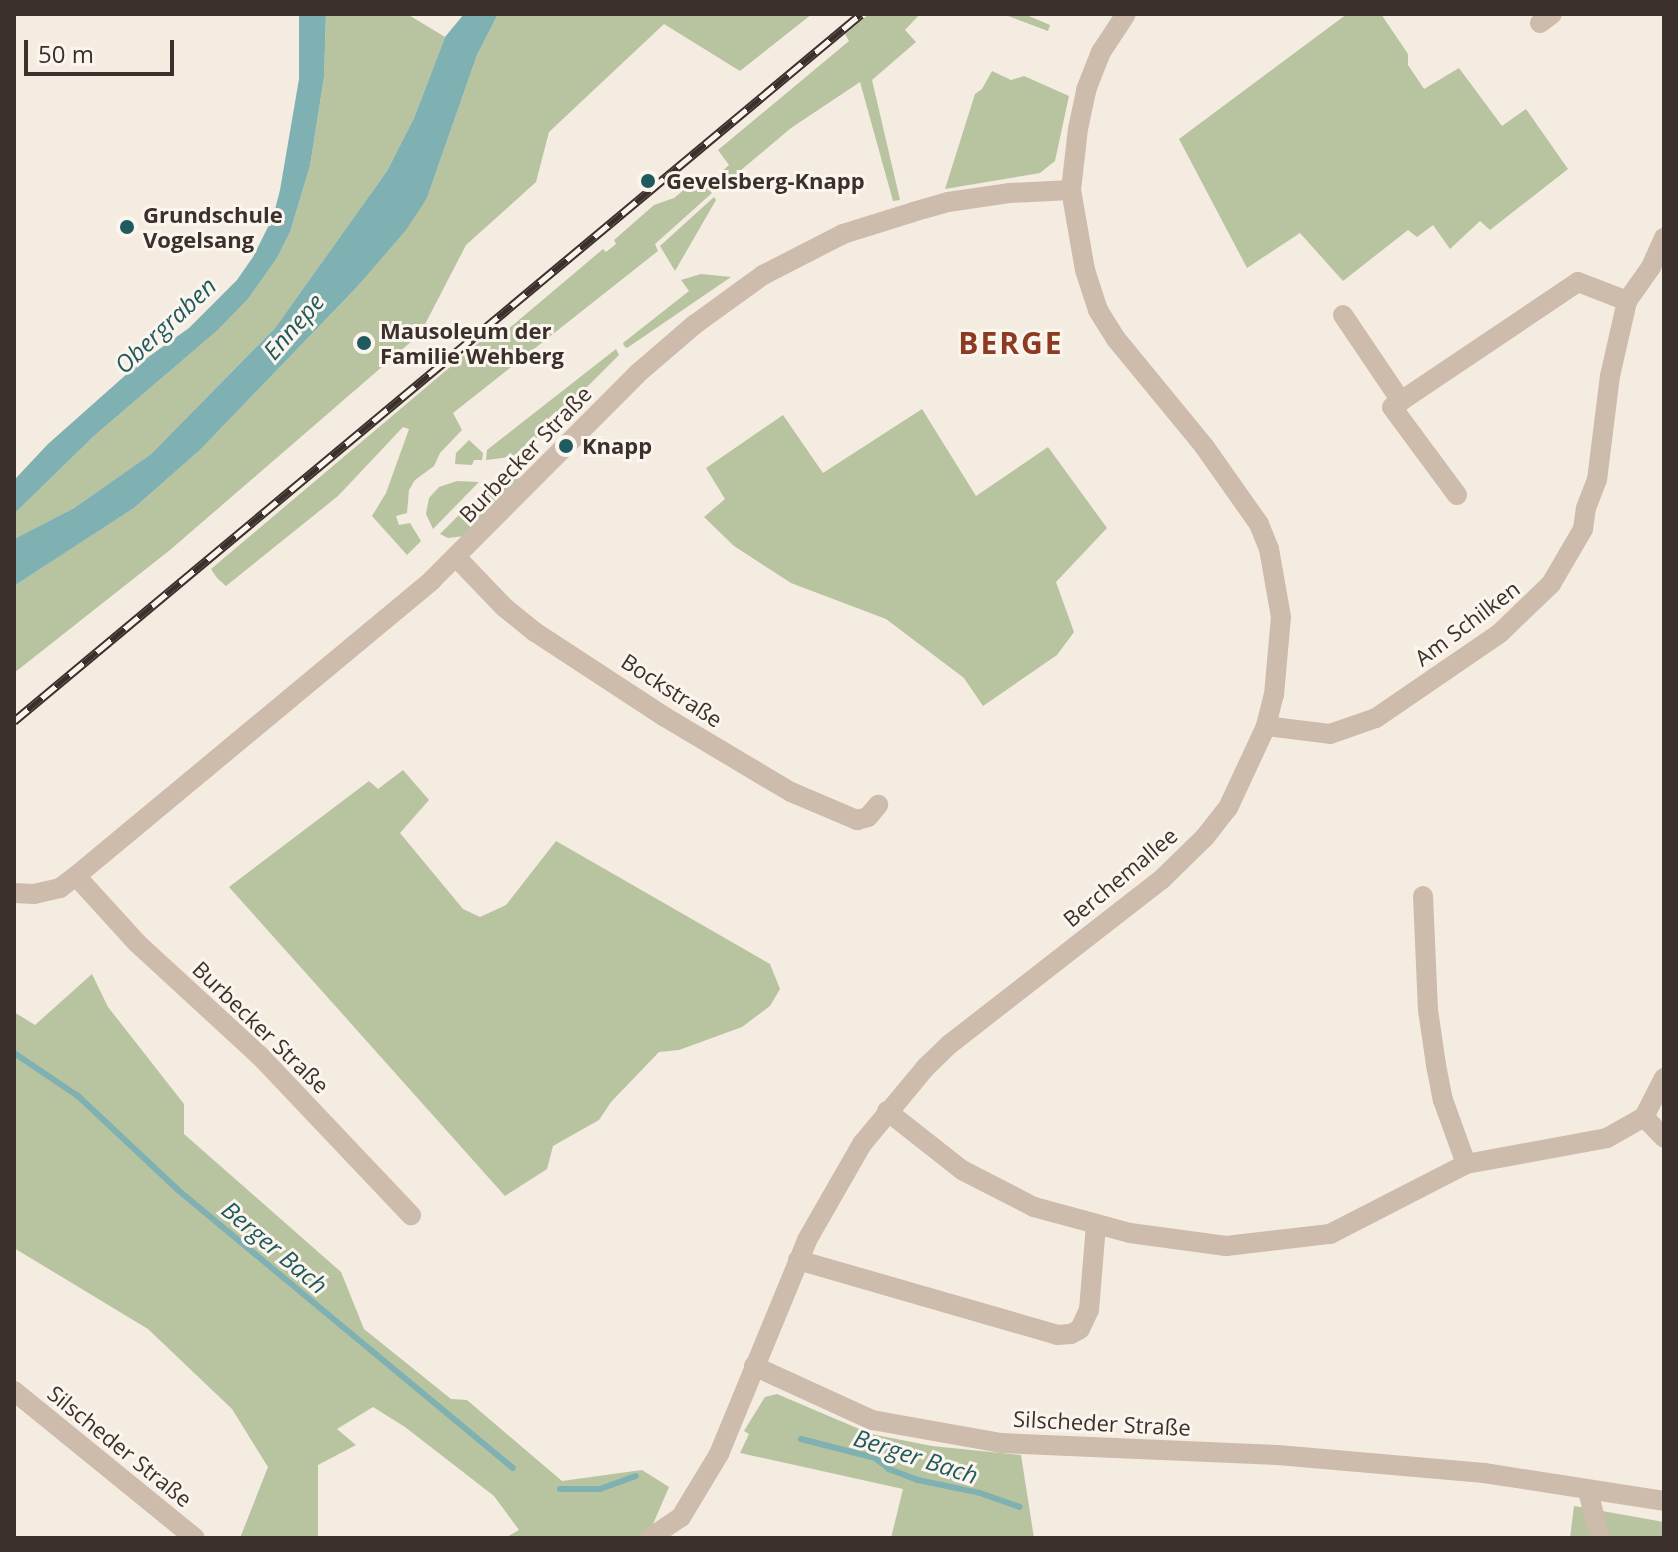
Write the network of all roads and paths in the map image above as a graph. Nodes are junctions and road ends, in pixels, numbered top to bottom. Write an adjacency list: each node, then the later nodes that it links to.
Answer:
1 (1126, 14): 2 (street, Berchemallee)
2 (1071, 190): 8 (street, Burbecker Straße); 9 (street, Berchemallee)
3 (1664, 238): 4 (street, Am Schilken)
4 (1627, 301): 6 (street); 9 (street, Am Schilken)
5 (1343, 315): 6 (street)
6 (1401, 401): 7 (street)
7 (1457, 495)
8 (457, 558): 10 (street, Bockstraße); 11 (street, Burbecker Straße)
9 (1266, 726): 15 (street, Berchemallee)
10 (878, 805)
11 (76, 876): 12 (street, Burbecker Straße); 19 (street, Burbecker Straße)
12 (14, 893)
13 (1423, 896): 18 (street)
14 (1664, 1078): 16 (street)
15 (887, 1111): 20 (street); 21 (street, Berchemallee)
16 (1644, 1117): 17 (street); 18 (street)
17 (1664, 1138)
18 (1466, 1164): 20 (street)
19 (411, 1215)
20 (1096, 1224): 21 (street)
21 (798, 1260): 22 (street, Berchemallee)
22 (754, 1366): 24 (street, Silscheder Straße); 27 (street)
23 (14, 1391): 26 (street, Silscheder Straße)
24 (1588, 1491): 25 (street, Silscheder Straße); 28 (street)
25 (1664, 1501)
26 (195, 1538)
27 (650, 1538)
28 (1600, 1538)

